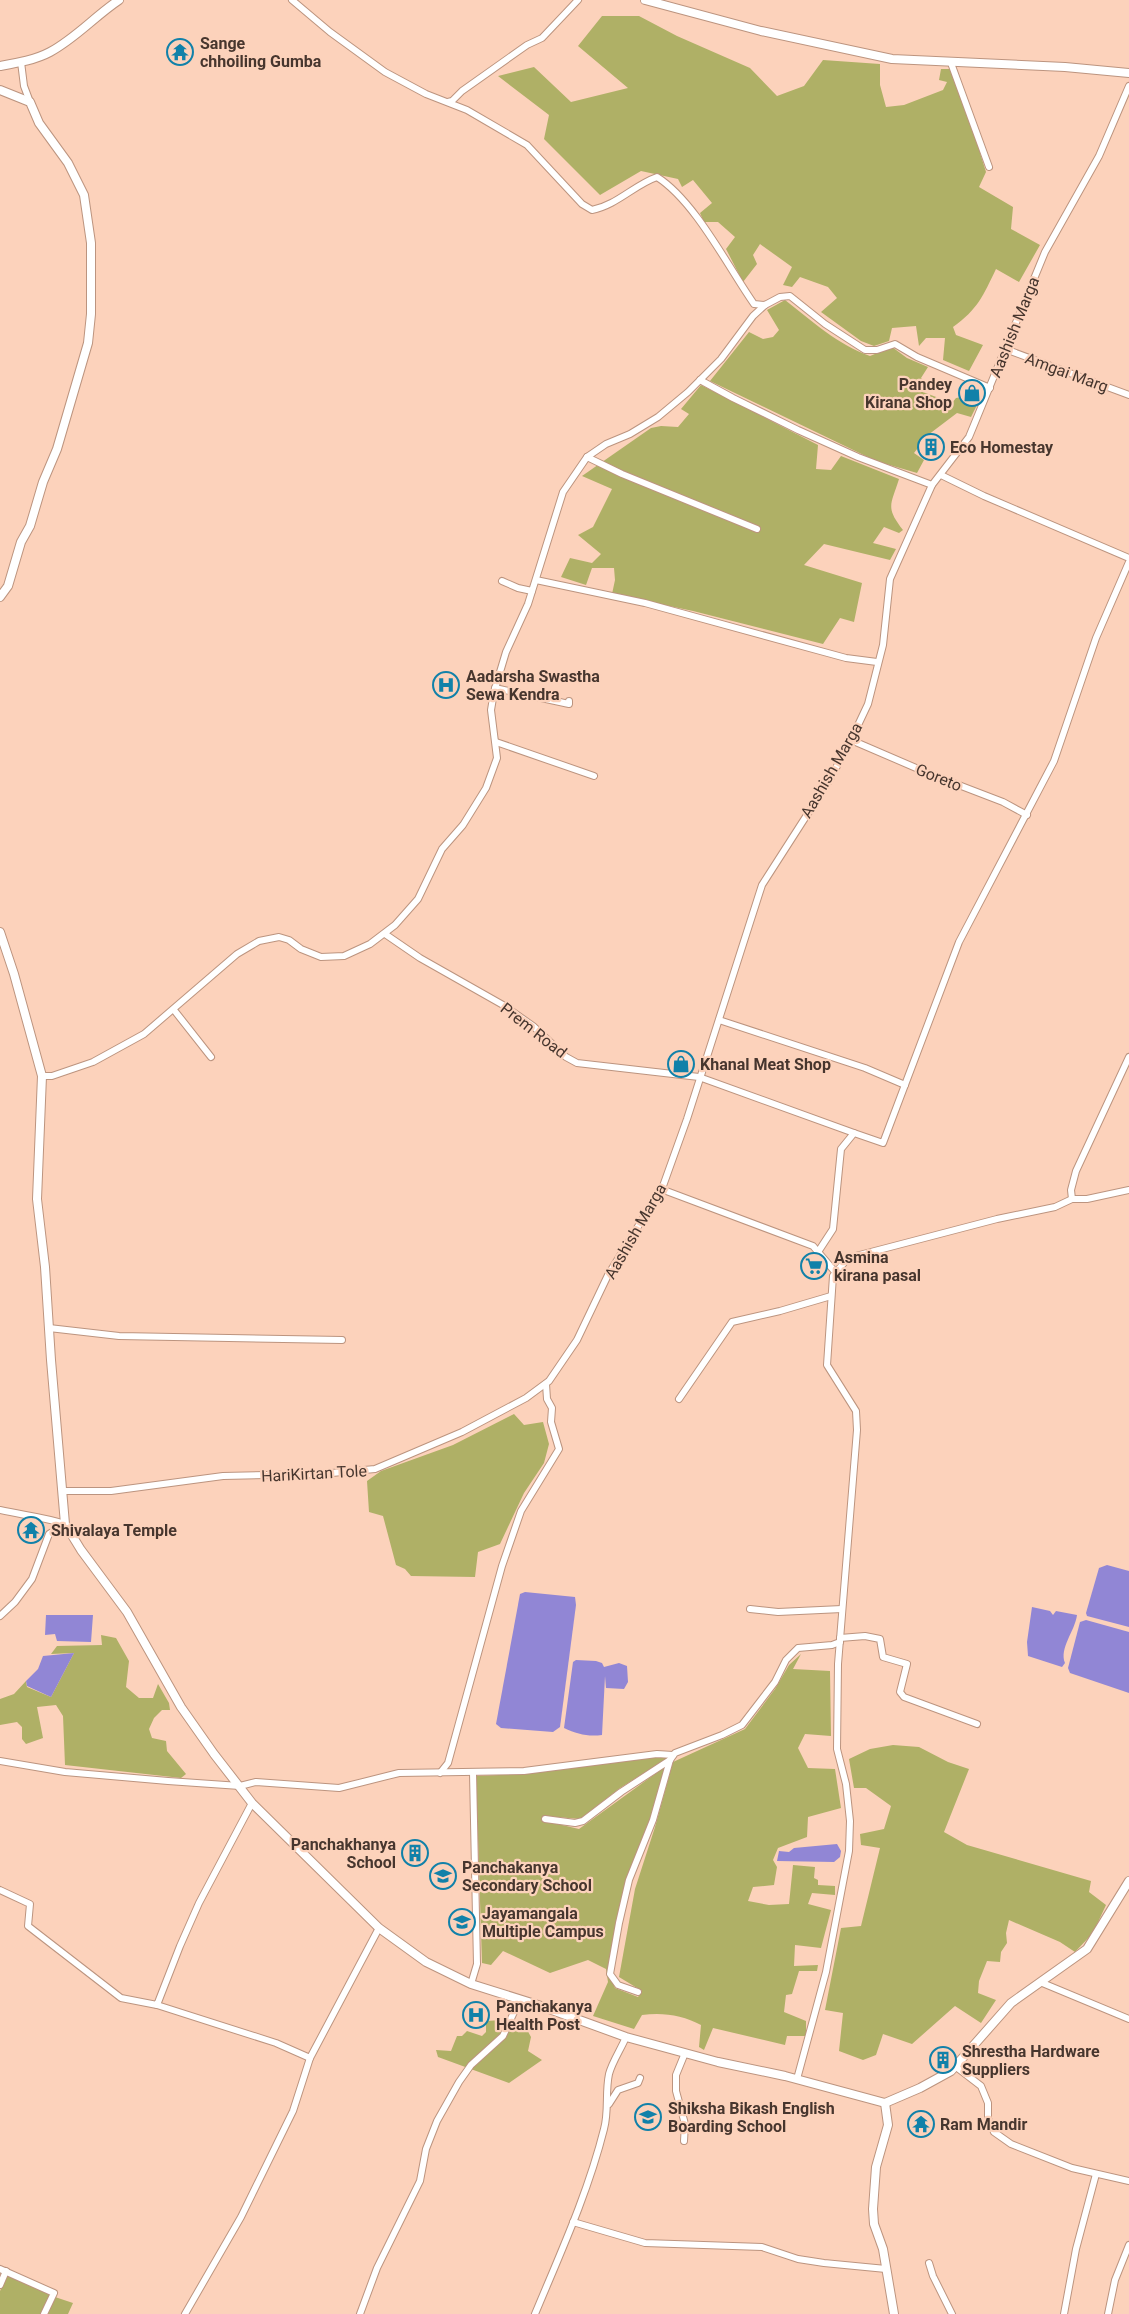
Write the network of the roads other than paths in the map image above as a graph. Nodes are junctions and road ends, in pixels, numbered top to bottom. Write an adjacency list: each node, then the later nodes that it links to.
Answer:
1 (119, 0): 5 (street)
2 (292, 0): 12 (street)
3 (578, 0): 12 (street)
4 (645, 0): 6 (street)
5 (21, 62): 7 (street); 11 (street)
6 (951, 63): 8 (street); 13 (street)
7 (0, 66)
8 (1129, 73)
9 (1129, 86): 15 (street, Aashish Marga)
10 (0, 90): 11 (street)
11 (30, 102): 27 (street)
12 (447, 102): 14 (street)
13 (989, 167)
14 (765, 305): 16 (street); 17 (street)
15 (1005, 349): 17 (street, Aashish Marga); 18 (street, Amgai Marg)
16 (700, 380): 19 (street); 21 (street)
17 (990, 388): 20 (street, Aashish Marga)
18 (1129, 395)
19 (587, 457): 22 (street); 24 (street)
20 (941, 475): 21 (street, Aashish Marga); 23 (street)
21 (932, 485): 28 (street, Aashish Marga)
22 (757, 529)
23 (1129, 560): 34 (street)
24 (536, 580): 26 (street); 28 (street)
25 (502, 581): 26 (street)
26 (532, 591): 29 (street)
27 (0, 597)
28 (877, 662): 31 (street, Aashish Marga)
29 (495, 688): 30 (street); 32 (street)
30 (569, 701)
31 (851, 740): 34 (street, Goreto); 38 (street, Aashish Marga)
32 (496, 742): 33 (street); 36 (street)
33 (594, 776)
34 (1027, 815): 43 (street)
35 (0, 932): 41 (street)
36 (385, 934): 37 (street); 42 (street, Prem Road)
37 (174, 1011): 39 (street); 41 (street)
38 (718, 1020): 42 (street, Aashish Marga); 43 (street)
39 (211, 1057)
40 (1129, 1057): 47 (street)
41 (42, 1076): 51 (street)
42 (699, 1077): 44 (street, Prem Road); 45 (street, Aashish Marga)
43 (905, 1084): 44 (street, Prem Road)
44 (854, 1133): 48 (street)
45 (661, 1189): 48 (street); 53 (street, Aashish Marga)
46 (1129, 1190): 47 (street)
47 (1072, 1199): 49 (street)
48 (818, 1252): 49 (street)
49 (836, 1273): 50 (street)
50 (831, 1296): 54 (street); 59 (street)
51 (49, 1328): 52 (street); 55 (street)
52 (342, 1340)
53 (546, 1384): 55 (street, HariKirtan Tole); 65 (street)
54 (679, 1399)
55 (62, 1491): 57 (street)
56 (0, 1510): 57 (street)
57 (66, 1524): 60 (street); 67 (street)
58 (750, 1609): 59 (street)
59 (842, 1609): 61 (street)
60 (0, 1616)
61 (840, 1640): 62 (street); 63 (street); 84 (street)
62 (978, 1724)
63 (672, 1758): 66 (street); 69 (street); 75 (street)
64 (0, 1761): 67 (street)
65 (440, 1773): 66 (street); 67 (street)
66 (473, 1773): 74 (street)
67 (240, 1786): 68 (street)
68 (252, 1803): 72 (street); 77 (street)
69 (545, 1819)
70 (1129, 1881): 73 (street)
71 (0, 1890): 77 (street)
72 (379, 1928): 74 (street); 81 (street)
73 (1041, 1982): 78 (street); 82 (street)
74 (471, 1984): 76 (street)
75 (638, 1992)
76 (520, 1999): 79 (street); 98 (street)
77 (158, 2005): 81 (street)
78 (1129, 2019)
79 (626, 2037): 80 (street); 86 (street)
80 (685, 2053): 84 (street); 87 (street)
81 (310, 2058): 97 (street)
82 (955, 2066): 85 (street); 88 (street)
83 (640, 2078): 86 (street)
84 (797, 2079): 85 (street)
85 (885, 2103): 93 (street)
86 (608, 2106): 90 (street)
87 (684, 2141)
88 (1096, 2174): 89 (street); 102 (street)
89 (1129, 2181)
90 (573, 2222): 93 (street); 99 (street)
91 (1129, 2245): 103 (street)
92 (929, 2263): 101 (street)
93 (886, 2269): 100 (street)
94 (3, 2270): 95 (street); 96 (street)
95 (0, 2285)
96 (44, 2314)
97 (185, 2314)
98 (360, 2314)
99 (535, 2314)
100 (894, 2314)
101 (952, 2314)
102 (1064, 2314)
103 (1108, 2314)

